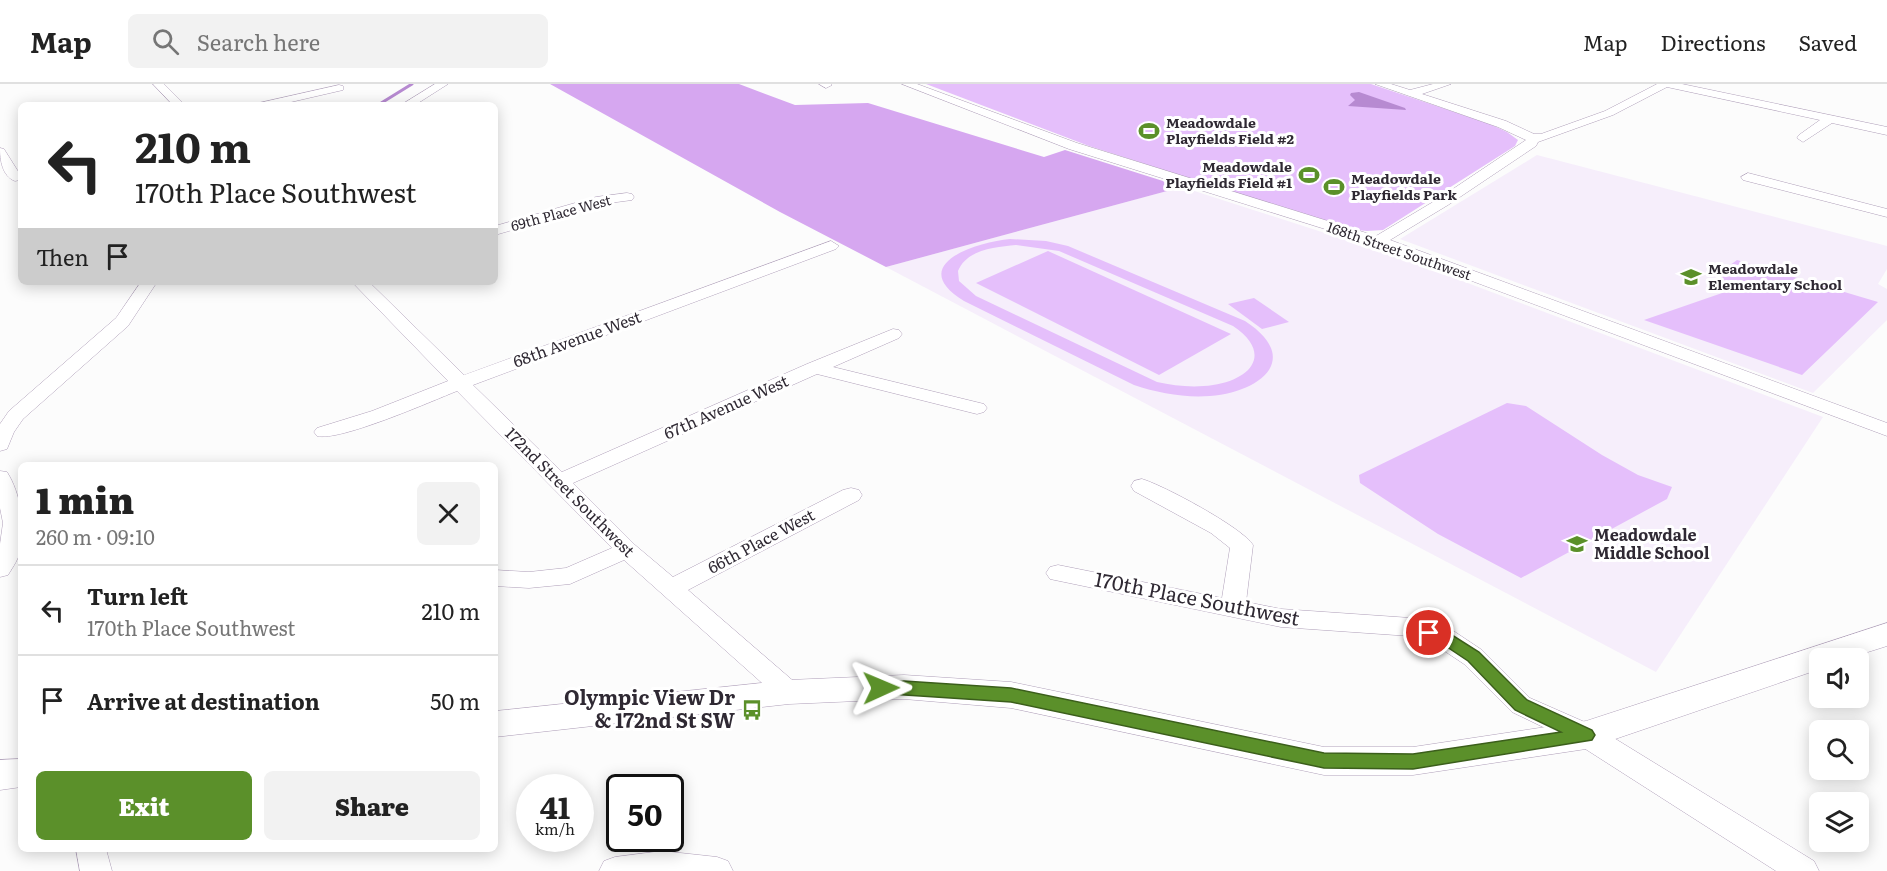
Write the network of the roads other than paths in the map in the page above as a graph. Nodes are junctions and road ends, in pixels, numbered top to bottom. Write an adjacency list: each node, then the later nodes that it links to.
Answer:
1 (158, 84): 10 (street)
2 (443, 84): 12 (street)
3 (908, 84): 24 (street, 168th Street Southwest)
4 (1380, 84): 9 (street)
5 (1446, 84): 9 (street)
6 (1666, 84): 13 (street); 15 (street)
7 (339, 88): 8 (street)
8 (304, 90): 11 (street)
9 (1409, 94): 15 (street)
10 (176, 102)
11 (271, 102)
12 (412, 102)
13 (1828, 119): 14 (street); 16 (street)
14 (1887, 131)
15 (1532, 138): 24 (street)
16 (1803, 138)
17 (0, 152): 18 (street)
18 (18, 176): 20 (street)
19 (1748, 177): 22 (street)
20 (0, 180)
21 (627, 197): 23 (street, 69th Place West)
22 (1887, 213)
23 (498, 230)
24 (1377, 242): 32 (street, 168th Street Southwest)
25 (831, 246): 30 (street, 68th Avenue West)
26 (147, 285): 34 (street)
27 (363, 285): 30 (street, 172nd Street Southwest)
28 (893, 334): 29 (street, 67th Avenue West)
29 (813, 368): 31 (street); 36 (street, 67th Avenue West)
30 (460, 383): 33 (street, 68th Avenue West); 36 (street, 172nd Street Southwest)
31 (977, 408)
32 (1887, 430)
33 (324, 432)
34 (0, 445)
35 (0, 477): 40 (street)
36 (559, 481): 39 (street, 172nd Street Southwest)
37 (1142, 486): 44 (street)
38 (851, 495): 43 (street, 66th Place West)
39 (627, 550): 42 (street); 43 (street, 172nd Street Southwest)
40 (0, 569)
41 (1058, 573): 44 (street, 170th Place Southwest)
42 (498, 578)
43 (672, 588): 46 (street, 172nd Street Southwest)
44 (1233, 608): 48 (street, 170th Place Southwest)
45 (1887, 633): 48 (main road)
46 (789, 692): 47 (main road); 48 (main road)
47 (498, 724)
48 (1586, 735): 55 (street, 170th Place Southwest)
49 (18, 773): 50 (main road)
50 (0, 775)
51 (91, 852): 52 (street)
52 (96, 871)
53 (615, 871): 54 (street)
54 (717, 871)
55 (1803, 871)

